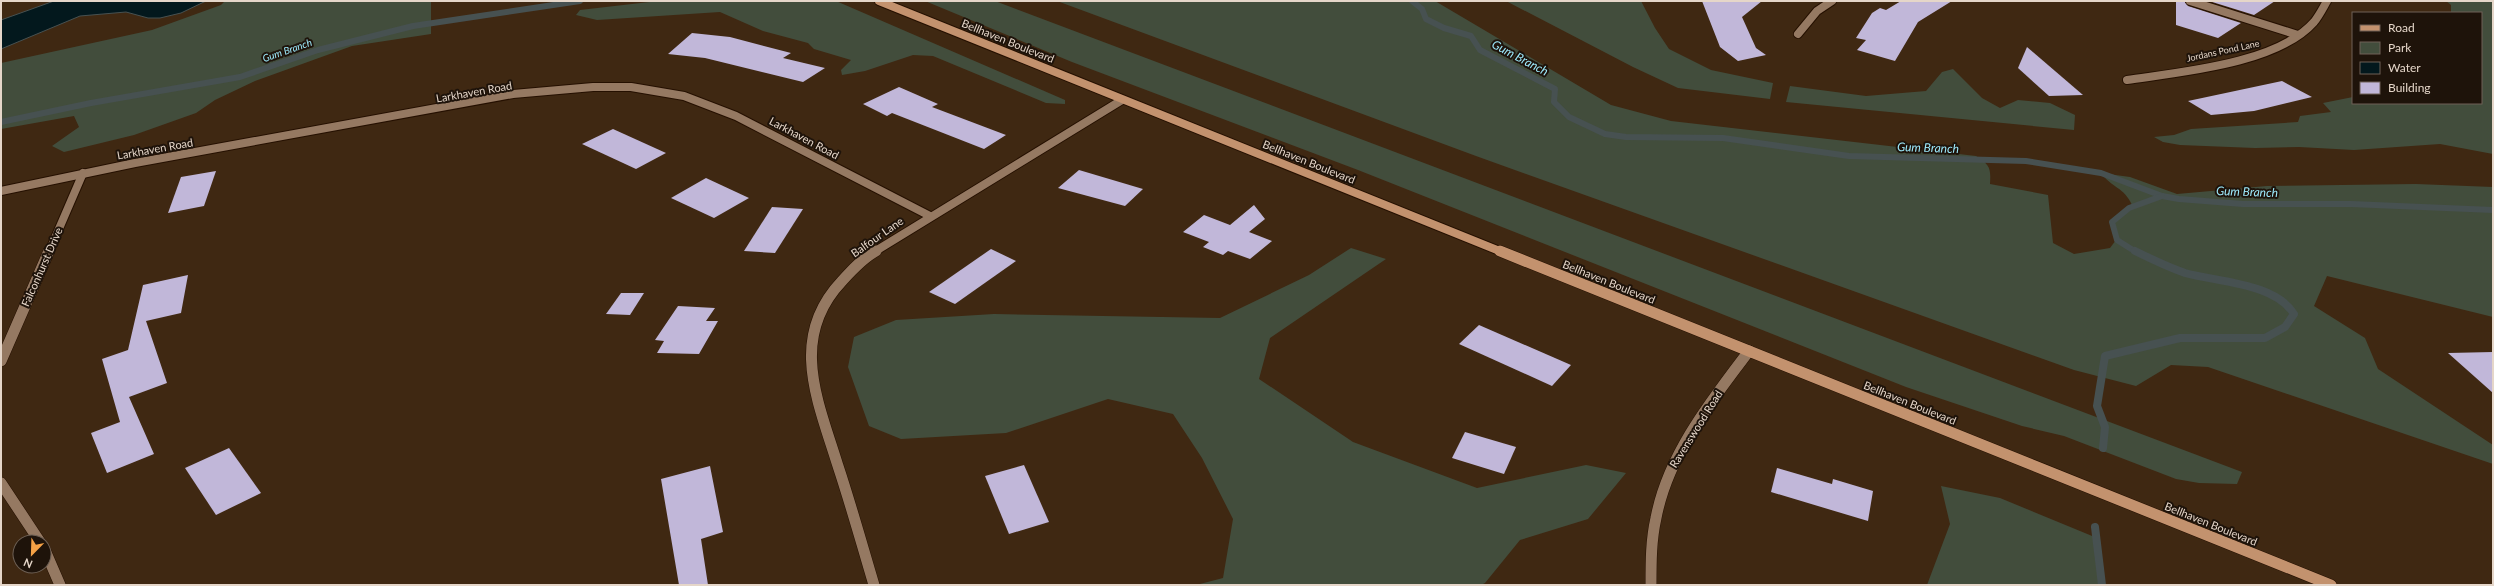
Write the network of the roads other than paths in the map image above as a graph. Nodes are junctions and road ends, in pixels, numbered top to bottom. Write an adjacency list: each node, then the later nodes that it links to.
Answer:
1 (879, 1): 8 (main road, Bellhaven Boulevard)
2 (1832, 1): 5 (street)
3 (2190, 1): 6 (street)
4 (2328, 1): 6 (street, Jordans Pond Lane)
5 (1798, 34)
6 (2298, 35): 7 (street, Jordans Pond Lane)
7 (2127, 80)
8 (1122, 100): 11 (street, Balfour Lane); 12 (main road, Bellhaven Boulevard)
9 (83, 173): 10 (street, Larkhaven Road); 11 (street, Larkhaven Road); 13 (street, Falconhurst Drive)
10 (1, 190)
11 (930, 216): 18 (street, Balfour Lane)
12 (1749, 351): 19 (street, Ravenswood Road); 20 (main road, Bellhaven Boulevard)
13 (1, 361)
14 (1, 483): 15 (street)
15 (35, 534)
16 (52, 566): 17 (street)
17 (60, 585)
18 (874, 585)
19 (1651, 585)
20 (2331, 585)

